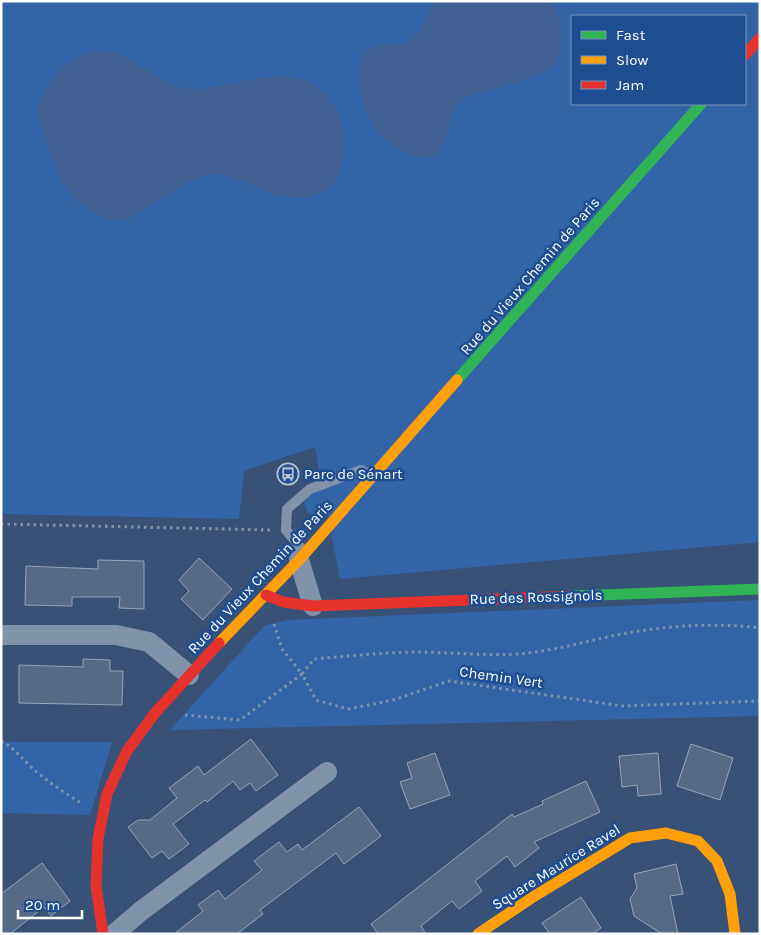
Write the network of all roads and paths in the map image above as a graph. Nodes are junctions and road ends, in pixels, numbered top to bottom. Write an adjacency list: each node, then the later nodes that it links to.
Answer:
1 (760, 38): 2 (street)
2 (746, 53)
3 (700, 105): 4 (street, Rue du Vieux Chemin de Paris)
4 (372, 477): 6 (lane); 7 (street, Rue du Vieux Chemin de Paris)
5 (1, 524): 6 (path)
6 (286, 530): 7 (lane)
7 (302, 556): 9 (street, Rue du Vieux Chemin de Paris); 10 (street)
8 (760, 589): 10 (street, Rue des Rossignols)
9 (266, 595): 10 (street, Rue des Rossignols); 15 (street, Rue du Vieux Chemin de Paris)
10 (313, 606)
11 (273, 618): 14 (path, Chemin Vert)
12 (760, 628): 14 (path)
13 (1, 634): 15 (street)
14 (302, 674): 16 (path, Chemin Vert); 17 (path)
15 (189, 675): 17 (street, Rue du Vieux Chemin de Paris)
16 (760, 701)
17 (155, 713): 20 (street, Rue du Vieux Chemin de Paris)
18 (1, 742): 20 (path)
19 (327, 772): 22 (street)
20 (103, 811): 21 (street, Rue du Vieux Chemin de Paris)
21 (103, 934)
22 (114, 934)
23 (478, 934): 24 (street, Square Maurice Ravel)
24 (735, 934)

